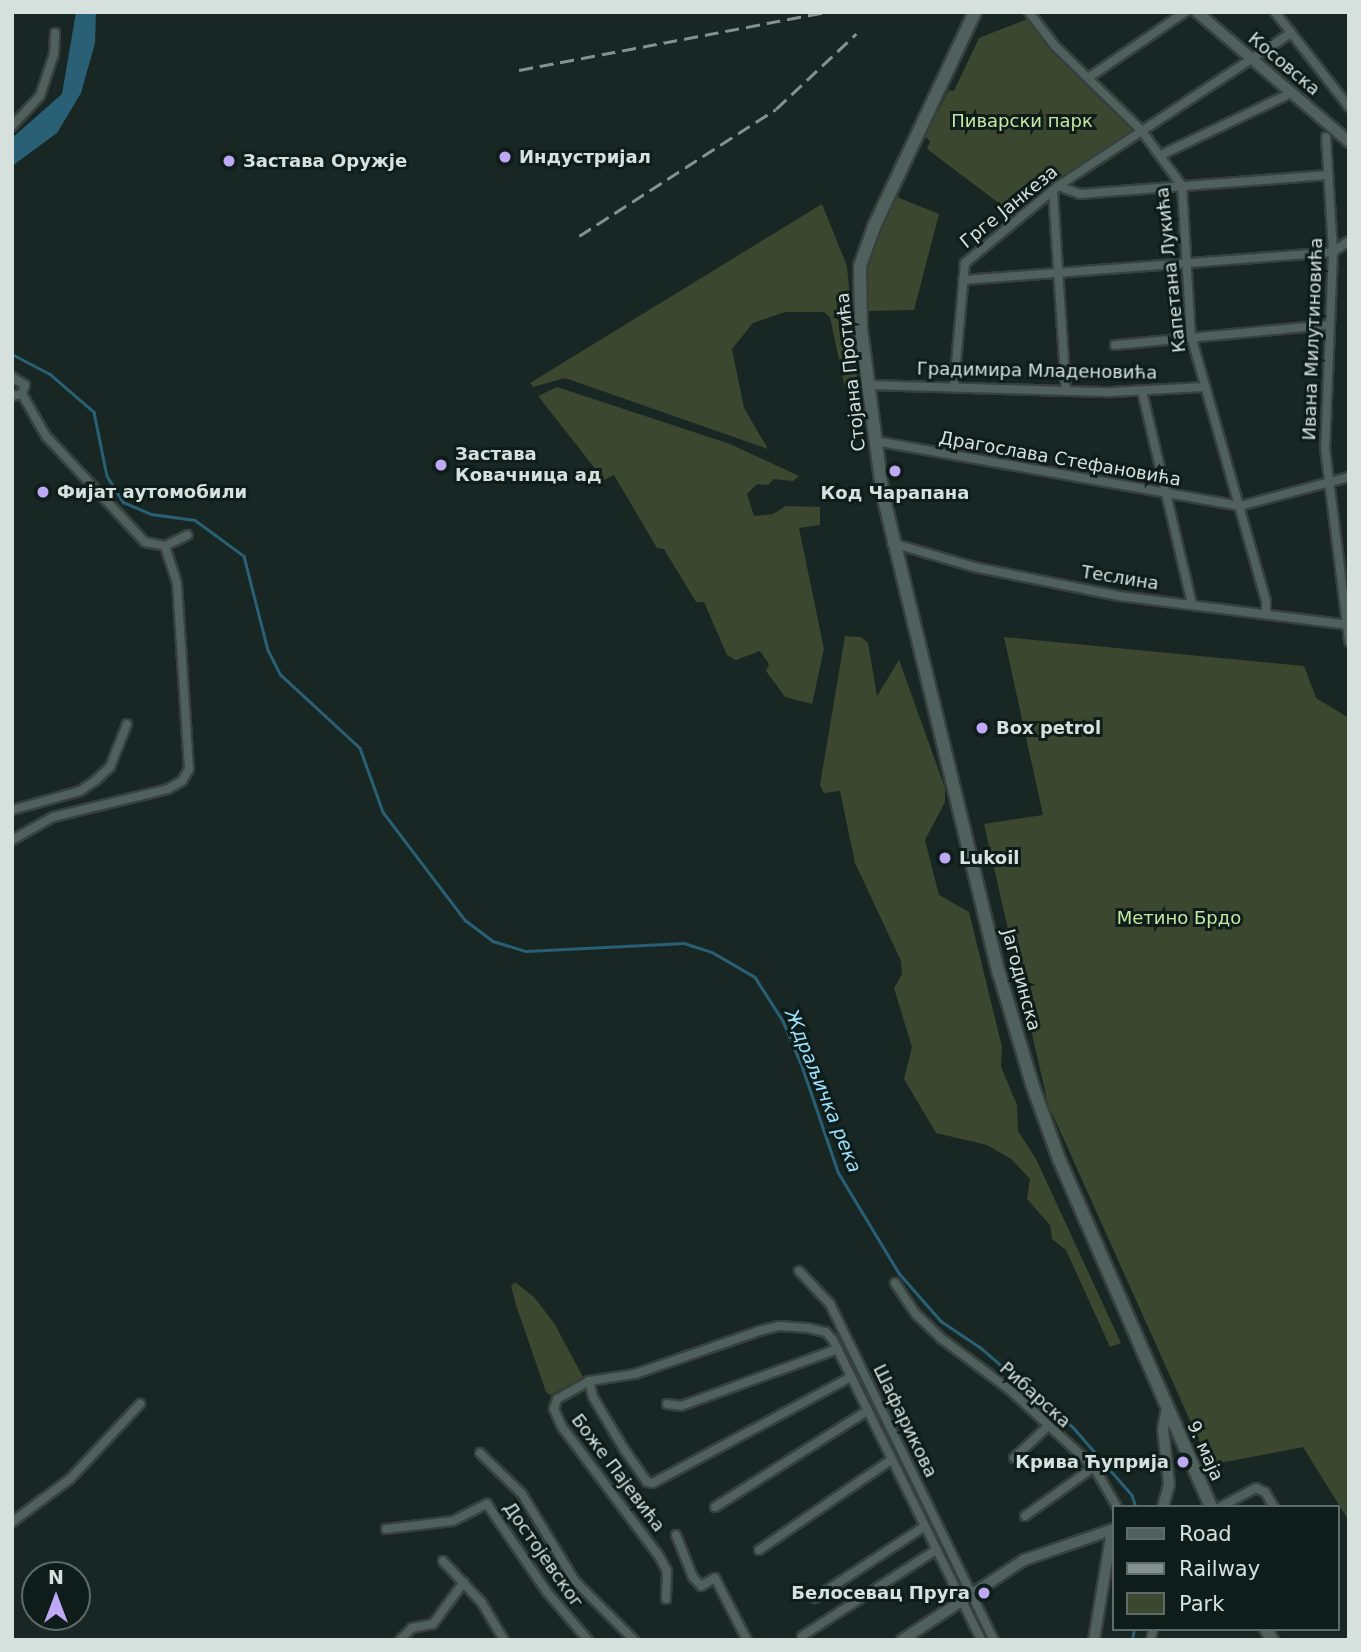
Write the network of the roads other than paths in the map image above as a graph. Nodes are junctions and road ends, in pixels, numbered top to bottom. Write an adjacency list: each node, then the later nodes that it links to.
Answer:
1 (975, 12): 29 (main road, Стојана Протића)
2 (1028, 12): 9 (street, Капетана Лукића)
3 (1185, 12): 9 (street)
4 (1197, 12): 8 (street, Косовска)
5 (1275, 12): 7 (street)
6 (55, 33): 12 (street)
7 (1291, 33): 8 (street, Грге Јанкеза); 11 (street)
8 (1250, 59): 10 (street, Косовска); 13 (street, Грге Јанкеза)
9 (1088, 78): 13 (street, Капетана Лукића)
10 (1291, 93): 15 (street, Косовска); 16 (street)
11 (1349, 107)
12 (12, 126)
13 (1141, 130): 16 (street, Капетана Лукића); 19 (street, Грге Јанкеза)
14 (1326, 137): 17 (street, Ивана Милутиновића)
15 (1349, 142)
16 (1161, 155): 18 (street, Капетана Лукића)
17 (1328, 176): 18 (street); 21 (street, Ивана Милутиновића)
18 (1182, 186): 19 (street); 22 (street, Капетана Лукића)
19 (1056, 188): 23 (street); 24 (street, Грге Јанкеза)
20 (1349, 241): 21 (street)
21 (1333, 252): 22 (street); 25 (street, Ивана Милутиновића)
22 (1186, 262): 23 (street); 26 (street, Капетана Лукића)
23 (1059, 271): 24 (street); 32 (street)
24 (963, 279): 30 (street, Грге Јанкеза)
25 (1328, 325): 26 (street); 37 (street, Ивана Милутиновића)
26 (1191, 336): 27 (street); 31 (street, Капетана Лукића)
27 (1115, 345)
28 (12, 377): 34 (street)
29 (868, 385): 30 (street, Градимира Младеновића); 35 (main road, Стојана Протића)
30 (954, 386): 32 (street, Градимира Младеновића)
31 (1204, 387): 33 (street, Градимира Младеновића); 39 (street, Капетана Лукића)
32 (1066, 390): 33 (street, Градимира Младеновића)
33 (1142, 391): 38 (street)
34 (17, 395): 42 (street)
35 (875, 441): 38 (street, Драгослава Стефановића); 41 (main road, Стојана Протића)
36 (1349, 477): 37 (street)
37 (1328, 483): 39 (street); 43 (street, Ивана Милутиновића)
38 (1167, 495): 39 (street, Драгослава Стефановића); 44 (street)
39 (1240, 506): 45 (street, Капетана Лукића)
40 (188, 535): 42 (street)
41 (892, 542): 44 (street, Теслина); 58 (main road, Јагодинска)
42 (165, 546): 50 (street)
43 (1346, 591): 46 (street, Ивана Милутиновића)
44 (1192, 604): 45 (street, Теслина)
45 (1266, 614): 46 (street, Теслина)
46 (1347, 625): 47 (street, Ивана Милутиновића)
47 (1349, 642)
48 (127, 724): 49 (street)
49 (12, 810)
50 (12, 839)
51 (799, 1271): 84 (street, Шафарикова)
52 (895, 1283): 60 (street, Рибарска)
53 (838, 1349): 54 (street); 55 (street); 57 (street)
54 (851, 1377): 55 (street); 59 (street)
55 (589, 1381): 86 (street, Боже Пајевића)
56 (139, 1404): 72 (street)
57 (667, 1404)
58 (1167, 1409): 66 (street); 67 (main road, 9. маја)
59 (867, 1411): 63 (street); 70 (street)
60 (1046, 1428): 62 (street); 64 (street, Рибарска)
61 (480, 1453): 92 (street)
62 (1014, 1458)
63 (891, 1460): 73 (street); 79 (street)
64 (1094, 1467): 65 (street, Рибарска); 71 (street)
65 (1116, 1505)
66 (1164, 1505)
67 (1210, 1505)
68 (1224, 1505): 69 (street)
69 (1273, 1505)
70 (715, 1507)
71 (1025, 1516)
72 (12, 1522)
73 (925, 1526): 80 (street); 85 (street)
74 (1112, 1529): 78 (street)
75 (386, 1530): 91 (street, Достојевског)
76 (1112, 1532): 81 (street)
77 (676, 1535): 93 (street)
78 (1092, 1535): 81 (street); 84 (street)
79 (759, 1550)
80 (936, 1550): 87 (street); 88 (street)
81 (1107, 1550): 97 (street)
82 (443, 1561): 83 (street)
83 (464, 1582): 89 (street); 90 (street)
84 (973, 1594): 87 (street); 96 (street, Шафарикова)
85 (815, 1598)
86 (666, 1599)
87 (962, 1600): 94 (street); 95 (street)
88 (802, 1636)
89 (400, 1640)
90 (504, 1640)
91 (588, 1640)
92 (634, 1640)
93 (747, 1640)
94 (902, 1640)
95 (981, 1640)
96 (994, 1640)
97 (1094, 1640)

